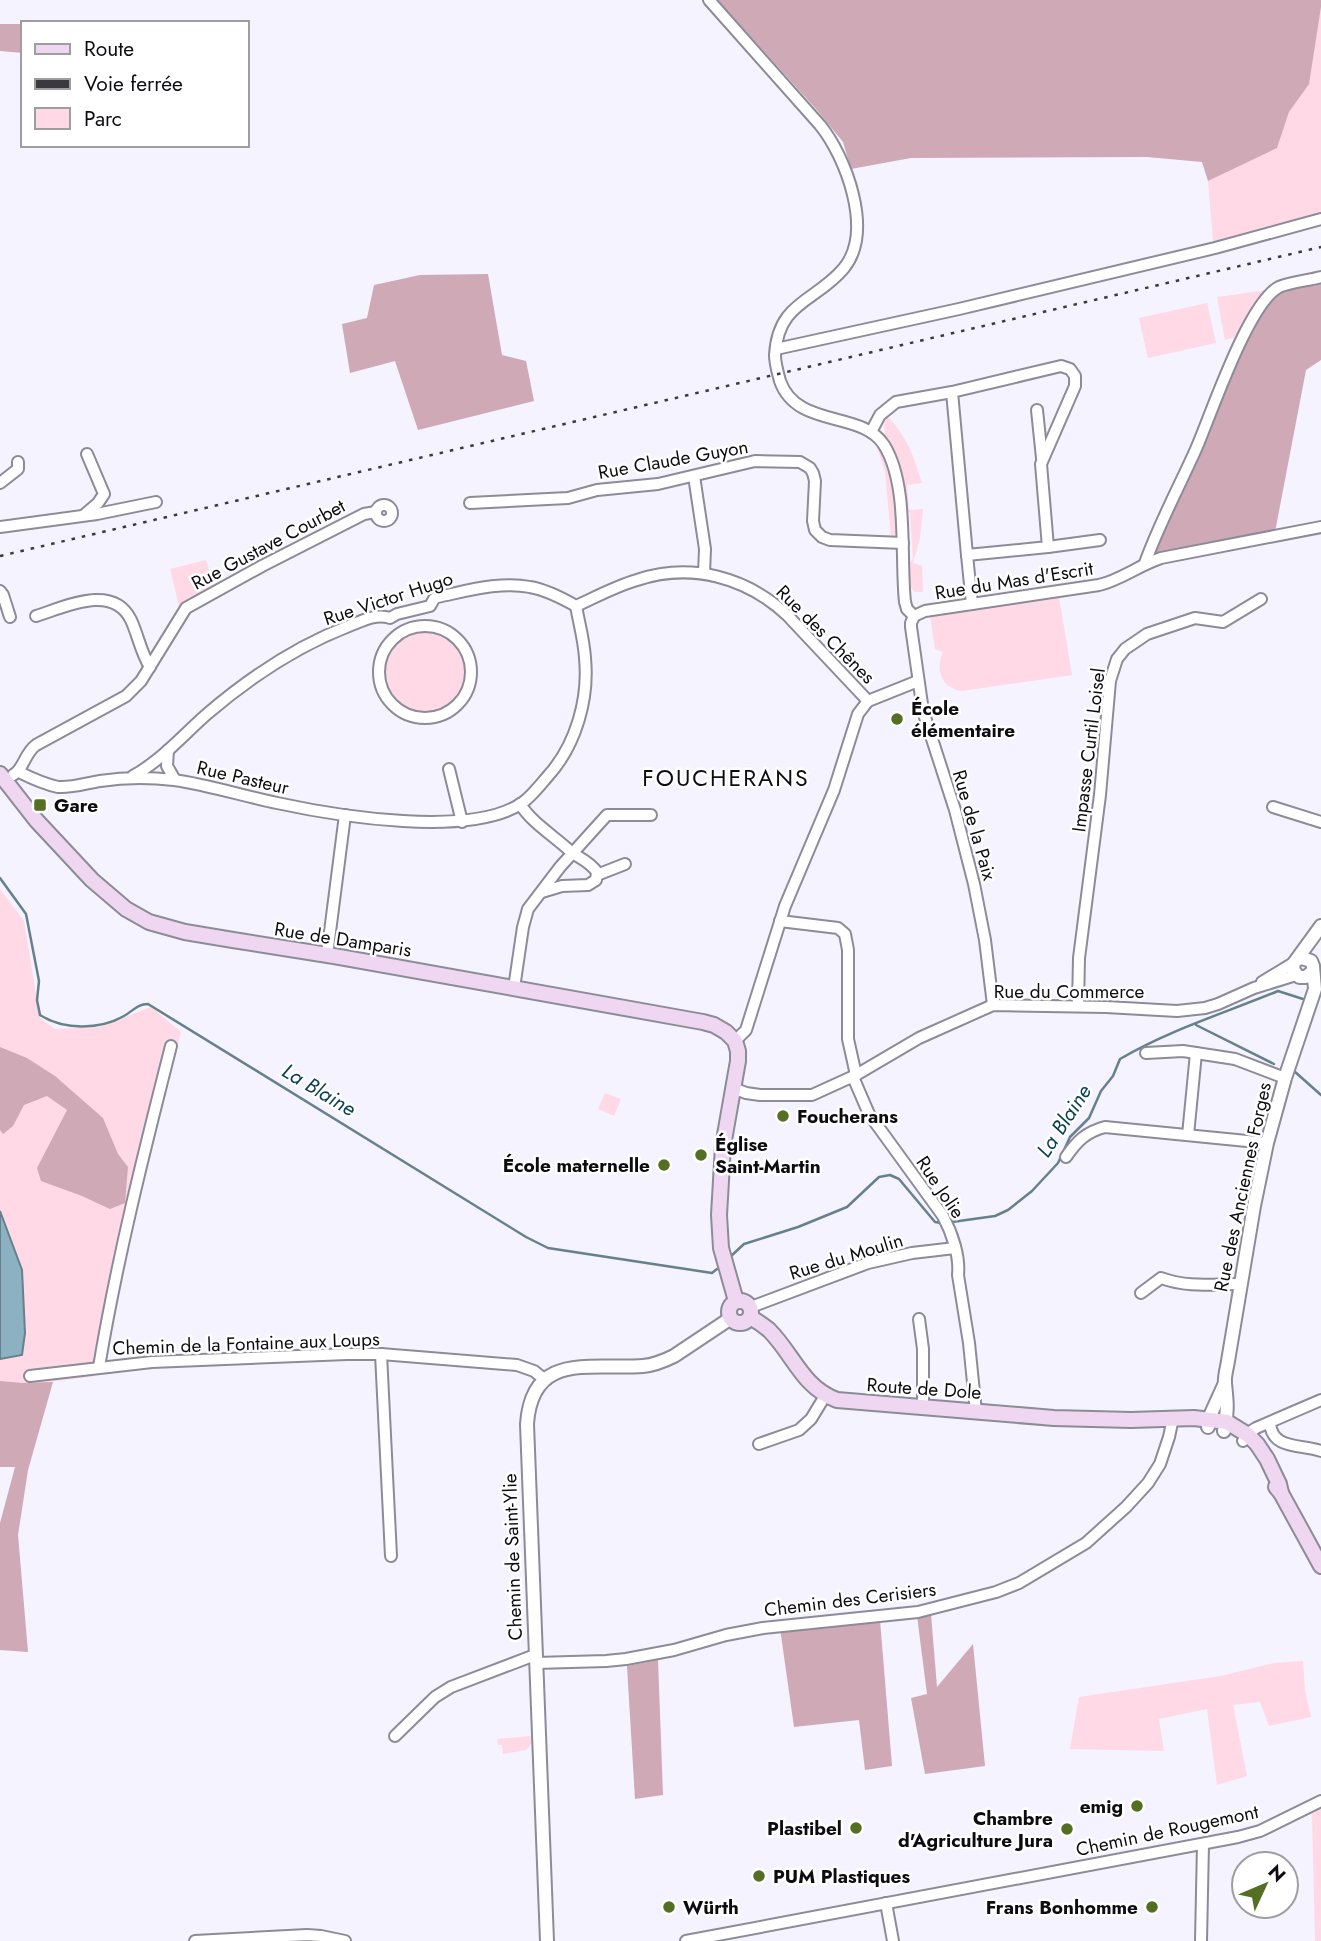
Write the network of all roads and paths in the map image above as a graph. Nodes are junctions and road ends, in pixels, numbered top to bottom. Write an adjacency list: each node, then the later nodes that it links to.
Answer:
1 (709, 0): 4 (street)
2 (1321, 219): 4 (street)
3 (1321, 277): 23 (street)
4 (776, 349): 7 (street)
5 (952, 391): 7 (street); 9 (street); 22 (street)
6 (1037, 410): 9 (street)
7 (871, 432): 20 (street, Rue de la Paix)
8 (86, 454): 16 (street)
9 (1043, 461): 21 (street)
10 (18, 462): 12 (street)
11 (694, 476): 14 (street, Rue Claude Guyon); 20 (street, Rue Claude Guyon); 24 (street)
12 (0, 483)
13 (156, 502): 16 (street)
14 (470, 503)
15 (376, 512): 36 (street, Rue Gustave Courbet)
16 (84, 516): 17 (street)
17 (0, 527)
18 (1321, 527): 23 (street, Rue du Mas d'Escrit)
19 (1100, 540): 21 (street)
20 (903, 542): 31 (street, Rue de la Paix)
21 (1048, 547): 22 (street)
22 (967, 555): 27 (street)
23 (1145, 563): 27 (street, Rue du Mas d'Escrit)
24 (704, 573): 29 (street, Rue des Chênes); 38 (street, Rue des Chênes)
25 (0, 591): 32 (street)
26 (1261, 599): 63 (street, Impasse Curtil Loisel)
27 (972, 604): 31 (street, Rue du Mas d'Escrit)
28 (430, 606): 29 (street, Rue Victor Hugo); 33 (street, Rue Victor Hugo); 34 (street)
29 (576, 606): 45 (street, Rue Pasteur)
30 (36, 616): 36 (street)
31 (914, 616): 37 (street, Rue de la Paix)
32 (10, 617)
33 (390, 618): 35 (street); 39 (street, Rue Victor Hugo)
34 (440, 628): 35 (street); 35 (street)
35 (388, 644)
36 (150, 667): 41 (street, Rue Gustave Courbet)
37 (918, 681): 38 (street); 62 (street, Rue de la Paix)
38 (868, 701): 55 (street, Rue des Chênes)
39 (168, 750): 43 (street, Rue Victor Hugo); 44 (street)
40 (449, 769): 49 (street)
41 (19, 772): 42 (street); 43 (street, Rue Pasteur)
42 (0, 775): 57 (main road, Rue de Damparis)
43 (133, 776): 44 (street, Rue Pasteur)
44 (175, 780): 47 (street, Rue Pasteur)
45 (520, 804): 49 (street, Rue Pasteur); 51 (street)
46 (1273, 807): 50 (street)
47 (345, 815): 49 (street, Rue Pasteur); 57 (street)
48 (651, 815): 51 (street)
49 (462, 821)
50 (1321, 822)
51 (572, 852): 53 (street); 54 (street)
52 (625, 864): 53 (street)
53 (597, 875): 54 (street)
54 (539, 893): 60 (street)
55 (780, 921): 64 (street, Rue des Chênes); 68 (street, Rue Jolie)
56 (1320, 928): 58 (street); 59 (street, Rue des Anciennes Forges)
57 (327, 955): 60 (main road, Rue de Damparis)
58 (1297, 968): 59 (street); 59 (street); 61 (street); 63 (street, Rue du Commerce)
59 (1313, 968): 61 (street, Rue des Anciennes Forges)
60 (514, 988): 64 (main road, Rue de Damparis)
61 (1309, 1002): 69 (street, Rue des Anciennes Forges)
62 (993, 1005): 63 (street, Rue du Commerce); 68 (street, Rue du Commerce)
63 (1078, 1006)
64 (735, 1041): 70 (main road)
65 (171, 1046): 82 (street)
66 (1146, 1053): 67 (street)
67 (1196, 1053): 69 (street); 71 (street)
68 (855, 1076): 70 (street, Rue du Commerce); 74 (street, Rue Jolie)
69 (1284, 1078): 72 (street, Rue des Anciennes Forges)
70 (733, 1088): 77 (main road)
71 (1188, 1135): 72 (street); 73 (street)
72 (1267, 1143): 75 (street, Rue des Anciennes Forges)
73 (1066, 1157)
74 (955, 1248): 78 (street, Rue du Moulin); 89 (street, Rue Jolie)
75 (1240, 1284): 76 (street); 85 (street, Rue des Anciennes Forges)
76 (1141, 1293)
77 (736, 1301): 78 (main road); 79 (main road)
78 (750, 1312): 79 (main road); 86 (main road)
79 (731, 1318): 84 (street)
80 (919, 1319): 88 (street)
81 (381, 1354): 82 (street, Chemin de la Fontaine aux Loups); 84 (street, Chemin de la Fontaine aux Loups); 97 (street)
82 (99, 1367): 83 (street, Chemin de la Fontaine aux Loups)
83 (30, 1376)
84 (544, 1379): 99 (street, Chemin de Saint-Ylie)
85 (1225, 1383): 91 (street, Rue des Anciennes Forges); 93 (street, Rue des Anciennes Forges)
86 (825, 1396): 88 (main road, Route de Dole); 95 (street)
87 (1321, 1400): 92 (street)
88 (923, 1408): 89 (main road, Route de Dole)
89 (976, 1412): 90 (main road, Route de Dole)
90 (1172, 1422): 91 (main road, Route de Dole); 99 (street, Chemin des Cerisiers)
91 (1208, 1423): 93 (main road, Route de Dole)
92 (1270, 1424): 94 (street); 96 (street)
93 (1226, 1427): 94 (main road, Route de Dole)
94 (1245, 1438): 98 (main road, Route de Dole)
95 (759, 1444)
96 (1321, 1451)
97 (391, 1556)
98 (1321, 1566)
99 (535, 1659): 100 (street, Chemin des Cerisiers); 107 (street, Chemin de Saint-Ylie)
100 (395, 1736)
101 (1321, 1801): 102 (street, Chemin de Rougemont)
102 (1203, 1844): 103 (street, Chemin de Rougemont); 110 (street)
103 (886, 1903): 104 (street, Chemin de Rougemont); 109 (street)
104 (717, 1938): 108 (street, Chemin de Rougemont)
105 (195, 1941): 106 (street)
106 (345, 1941)
107 (547, 1941)
108 (686, 1941)
109 (892, 1941)
110 (1201, 1941)

